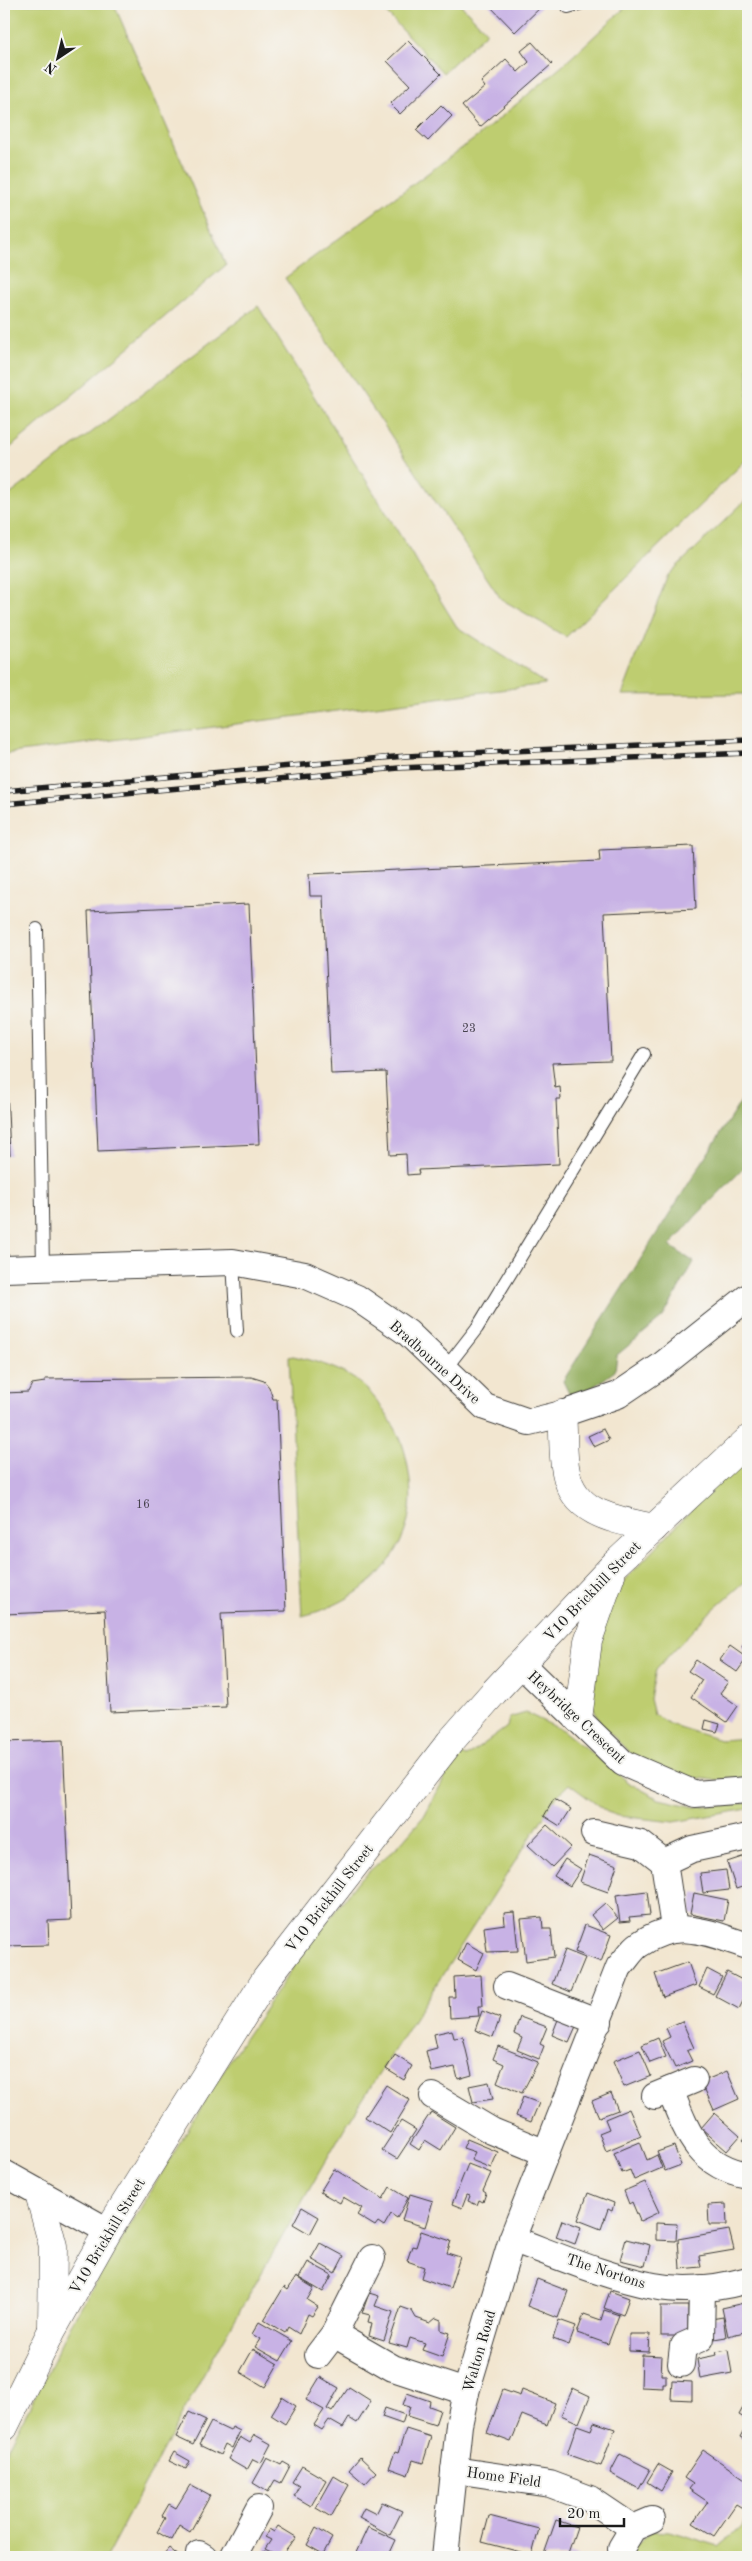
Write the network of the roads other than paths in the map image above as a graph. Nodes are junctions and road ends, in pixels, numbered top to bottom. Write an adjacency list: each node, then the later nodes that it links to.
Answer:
1 (38, 929): 4 (lane)
2 (644, 1054): 8 (lane)
3 (233, 1262): 4 (street, Bradbourne Drive); 7 (lane); 8 (street, Bradbourne Drive)
4 (43, 1268): 5 (street, Bradbourne Drive)
5 (4, 1269)
6 (748, 1297): 9 (street, Bradbourne Drive)
7 (237, 1331)
8 (445, 1369): 9 (street, Bradbourne Drive)
9 (562, 1414): 11 (street)
10 (748, 1440): 11 (street, V10 Brickhill Street)
11 (654, 1528): 12 (street, V10 Brickhill Street)
12 (615, 1564): 13 (street, V10 Brickhill Street); 14 (street)
13 (522, 1664): 14 (street, Heybridge Crescent); 29 (street, V10 Brickhill Street)
14 (578, 1719): 15 (street, Heybridge Crescent)
15 (748, 1790)
16 (594, 1833): 18 (street)
17 (748, 1837): 18 (street)
18 (664, 1862): 19 (street)
19 (674, 1928): 20 (street); 22 (street, Walton Road)
20 (748, 1946)
21 (507, 1986): 22 (street)
22 (599, 2022): 25 (street, Walton Road)
23 (694, 2080): 27 (street)
24 (433, 2096): 25 (street)
25 (546, 2153): 30 (street, Walton Road)
26 (4, 2173): 28 (street)
27 (748, 2175)
28 (39, 2193): 29 (street); 34 (street)
29 (108, 2230): 34 (street, V10 Brickhill Street)
30 (512, 2239): 33 (street, The Nortons); 38 (street, Walton Road)
31 (369, 2251): 35 (street)
32 (748, 2280): 33 (street, The Nortons)
33 (702, 2288): 37 (street)
34 (52, 2330): 39 (street, V10 Brickhill Street)
35 (334, 2334): 36 (street); 38 (street)
36 (318, 2356)
37 (681, 2364)
38 (466, 2392): 40 (street, Walton Road)
39 (4, 2427)
40 (454, 2470): 42 (street, Home Field); 44 (street, Walton Road)
41 (259, 2508): 43 (street)
42 (635, 2532)
43 (233, 2557)
44 (445, 2557)

